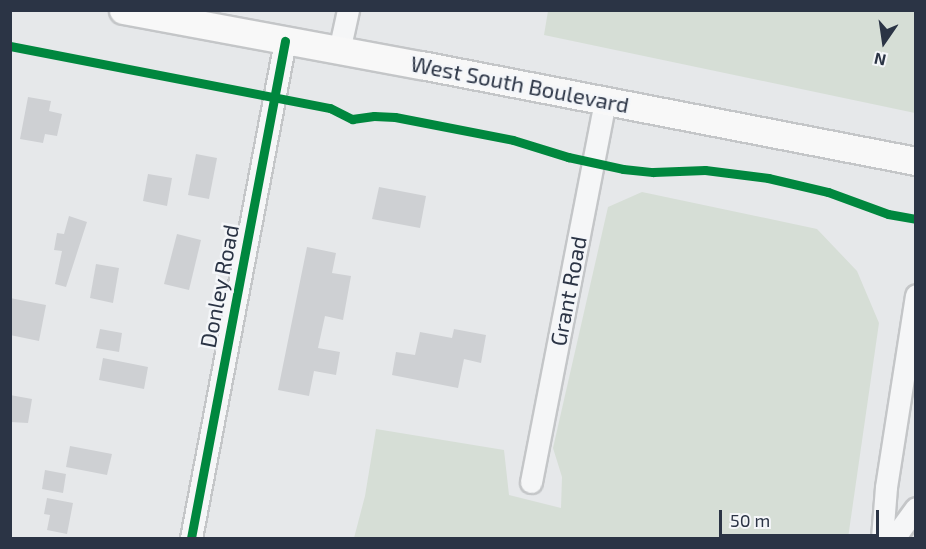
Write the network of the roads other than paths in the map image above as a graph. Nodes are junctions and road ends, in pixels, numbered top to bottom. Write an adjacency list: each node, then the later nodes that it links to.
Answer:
1 (123, 10): 3 (main road, West South Boulevard)
2 (348, 10): 4 (street)
3 (285, 41): 4 (main road, West South Boulevard); 10 (street, Donley Road)
4 (339, 51): 5 (main road, West South Boulevard)
5 (605, 100): 6 (main road, West South Boulevard); 8 (street, Grant Road)
6 (915, 161)
7 (915, 295): 11 (street)
8 (531, 482)
9 (915, 508): 12 (street)
10 (192, 538)
11 (882, 538)
12 (894, 538)

